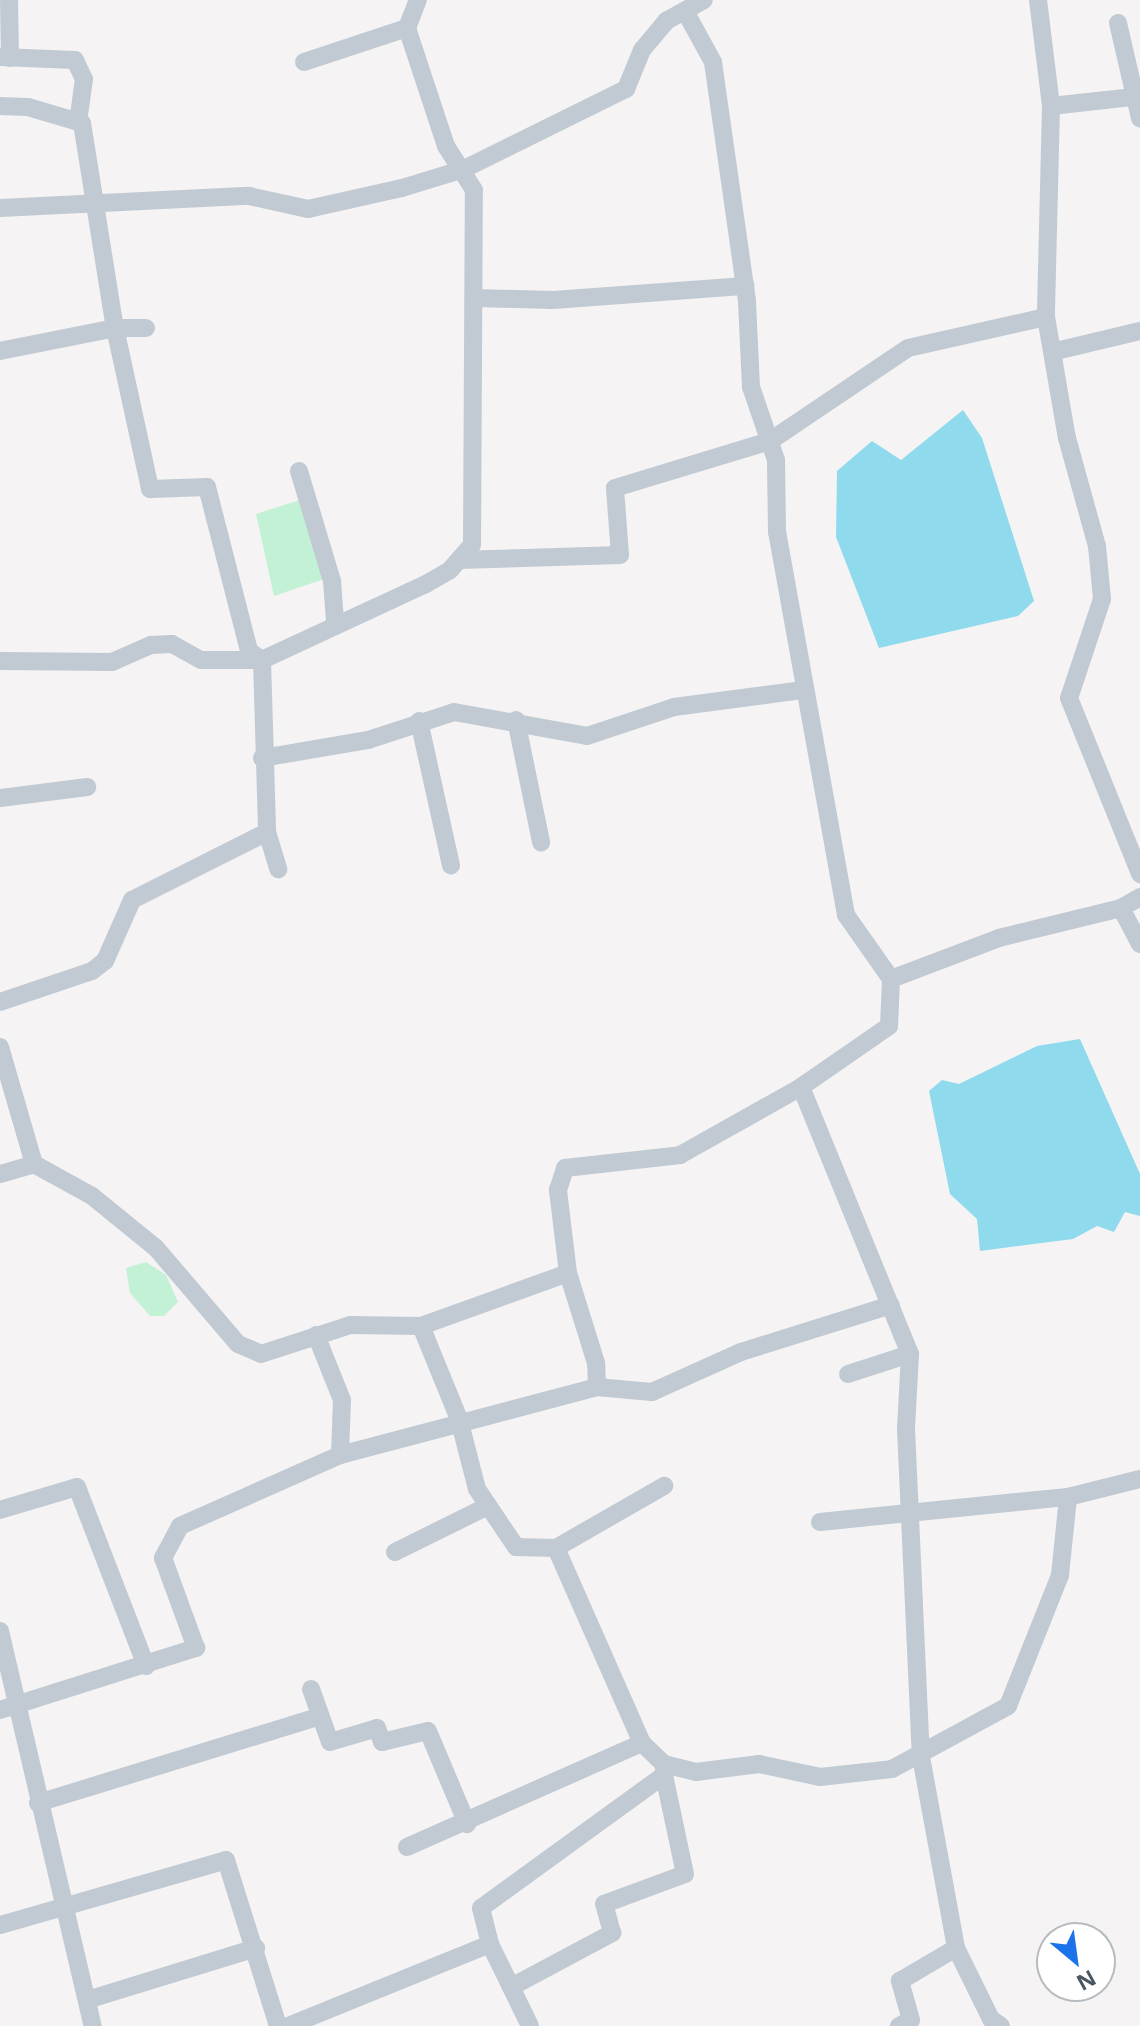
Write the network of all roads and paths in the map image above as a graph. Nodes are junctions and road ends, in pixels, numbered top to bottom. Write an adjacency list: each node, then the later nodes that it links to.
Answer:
1 (9, 0): 8 (street)
2 (418, 0): 7 (street)
3 (704, 0): 5 (street)
4 (1038, 0): 12 (street)
5 (685, 11): 15 (street); 18 (street)
6 (1118, 23): 10 (street)
7 (407, 28): 9 (street); 15 (street)
8 (5, 57): 14 (street)
9 (304, 62)
10 (1132, 97): 12 (street); 13 (street)
11 (0, 106): 14 (street)
12 (1051, 106): 20 (street)
13 (1140, 118)
14 (78, 122): 16 (street)
15 (464, 169): 16 (street); 19 (street)
16 (92, 203): 17 (street); 21 (street)
17 (0, 208)
18 (745, 286): 19 (street); 26 (street)
19 (476, 298): 28 (street)
20 (1046, 317): 25 (street); 26 (street)
21 (115, 328): 22 (street); 24 (street); 30 (street)
22 (146, 328)
23 (1140, 331): 25 (street)
24 (0, 351)
25 (1056, 351): 42 (street)
26 (770, 441): 28 (street); 32 (street)
27 (299, 471): 29 (street)
28 (459, 560): 29 (street)
29 (335, 621): 30 (street)
30 (262, 660): 31 (street); 35 (street)
31 (0, 661)
32 (804, 690): 33 (street); 46 (street)
33 (516, 720): 34 (street); 39 (street)
34 (419, 721): 35 (street); 40 (street)
35 (262, 758): 38 (street)
36 (87, 787): 37 (street)
37 (0, 798)
38 (267, 832): 41 (street); 47 (street)
39 (541, 842)
40 (451, 865)
41 (278, 869)
42 (1140, 874)
43 (1140, 897): 44 (street)
44 (1121, 908): 45 (street); 46 (street)
45 (1140, 944)
46 (891, 979): 49 (street)
47 (0, 1002)
48 (0, 1047): 50 (street)
49 (801, 1087): 52 (street); 53 (street)
50 (34, 1164): 51 (street); 55 (street)
51 (0, 1174)
52 (568, 1273): 54 (street); 58 (street)
53 (891, 1305): 56 (street); 58 (street)
54 (421, 1326): 55 (street); 59 (street)
55 (316, 1335): 60 (street)
56 (910, 1354): 57 (street); 66 (street)
57 (848, 1374)
58 (597, 1387): 59 (street)
59 (459, 1419): 60 (street); 64 (street)
60 (340, 1455): 71 (street)
61 (1140, 1479): 63 (street)
62 (664, 1486): 68 (street)
63 (1068, 1497): 66 (street); 76 (street)
64 (488, 1506): 68 (street); 69 (street)
65 (0, 1510): 71 (street)
66 (914, 1512): 67 (street); 76 (street)
67 (820, 1522)
68 (556, 1548): 75 (street)
69 (395, 1552)
70 (0, 1631): 73 (street)
71 (146, 1666): 73 (street)
72 (311, 1689): 74 (street)
73 (8, 1708): 78 (street)
74 (320, 1716): 78 (street); 79 (street)
75 (642, 1743): 77 (street); 79 (street)
76 (921, 1757): 77 (street); 85 (street)
77 (664, 1770): 83 (street); 86 (street)
78 (38, 1803): 81 (street)
79 (467, 1824): 80 (street)
80 (407, 1847)
81 (64, 1910): 82 (street); 84 (street); 87 (street)
82 (0, 1925)
83 (490, 1944): 86 (street); 91 (street)
84 (256, 1948): 87 (street); 90 (street)
85 (956, 1948): 88 (street); 93 (street)
86 (511, 1987): 92 (street)
87 (87, 2000): 89 (street)
88 (990, 2024)
89 (93, 2026)
90 (278, 2026)
91 (288, 2026)
92 (530, 2026)
93 (899, 2026)

